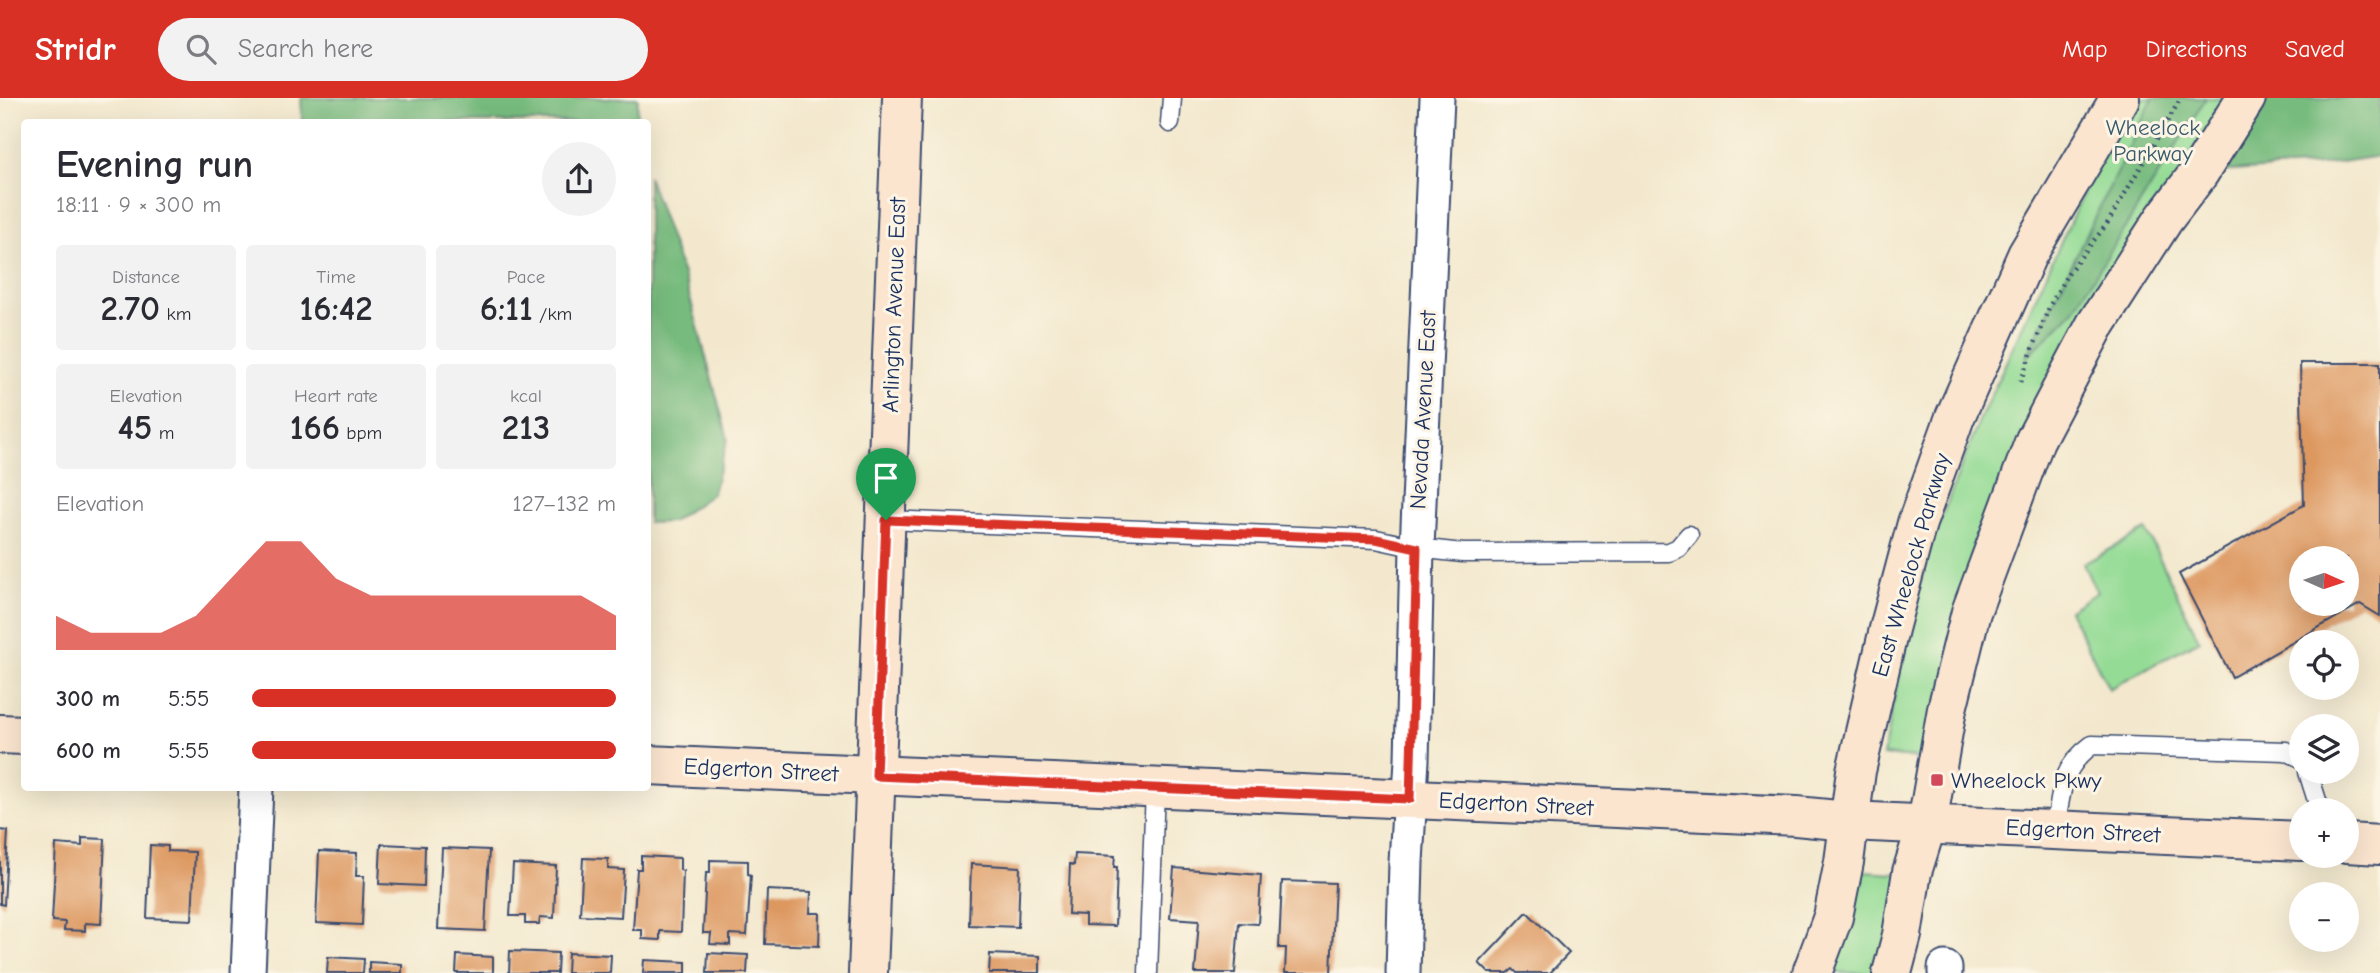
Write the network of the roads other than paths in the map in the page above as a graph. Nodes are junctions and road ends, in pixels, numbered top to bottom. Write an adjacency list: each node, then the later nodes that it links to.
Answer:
1 (902, 98): 7 (street, Arlington Avenue East)
2 (1172, 98): 6 (lane)
3 (1437, 98): 9 (street, Nevada Avenue East)
4 (2120, 98): 18 (street, East Wheelock Parkway)
5 (2246, 98): 19 (street)
6 (1170, 123)
7 (886, 520): 9 (lane); 14 (street, Arlington Avenue East)
8 (1689, 536): 9 (lane)
9 (1417, 548): 17 (street, Nevada Avenue East)
10 (0, 734): 11 (street)
11 (21, 735)
12 (2289, 752): 20 (lane)
13 (651, 765): 14 (street, Edgerton Street)
14 (876, 776): 15 (street, Edgerton Street); 25 (street, Arlington Avenue East)
15 (1155, 789): 17 (street, Edgerton Street); 26 (lane)
16 (256, 791): 24 (street)
17 (1410, 799): 18 (street, Edgerton Street); 27 (street, Nevada Avenue East)
18 (1849, 821): 19 (street, Edgerton Street); 28 (street, East Wheelock Parkway)
19 (1927, 824): 20 (street, Edgerton Street); 29 (street)
20 (2055, 830): 21 (street, Edgerton Street)
21 (2289, 840)
22 (2359, 844): 23 (street)
23 (2380, 845)
24 (248, 973)
25 (868, 973)
26 (1148, 973)
27 (1404, 973)
28 (1812, 973)
29 (1892, 973)

